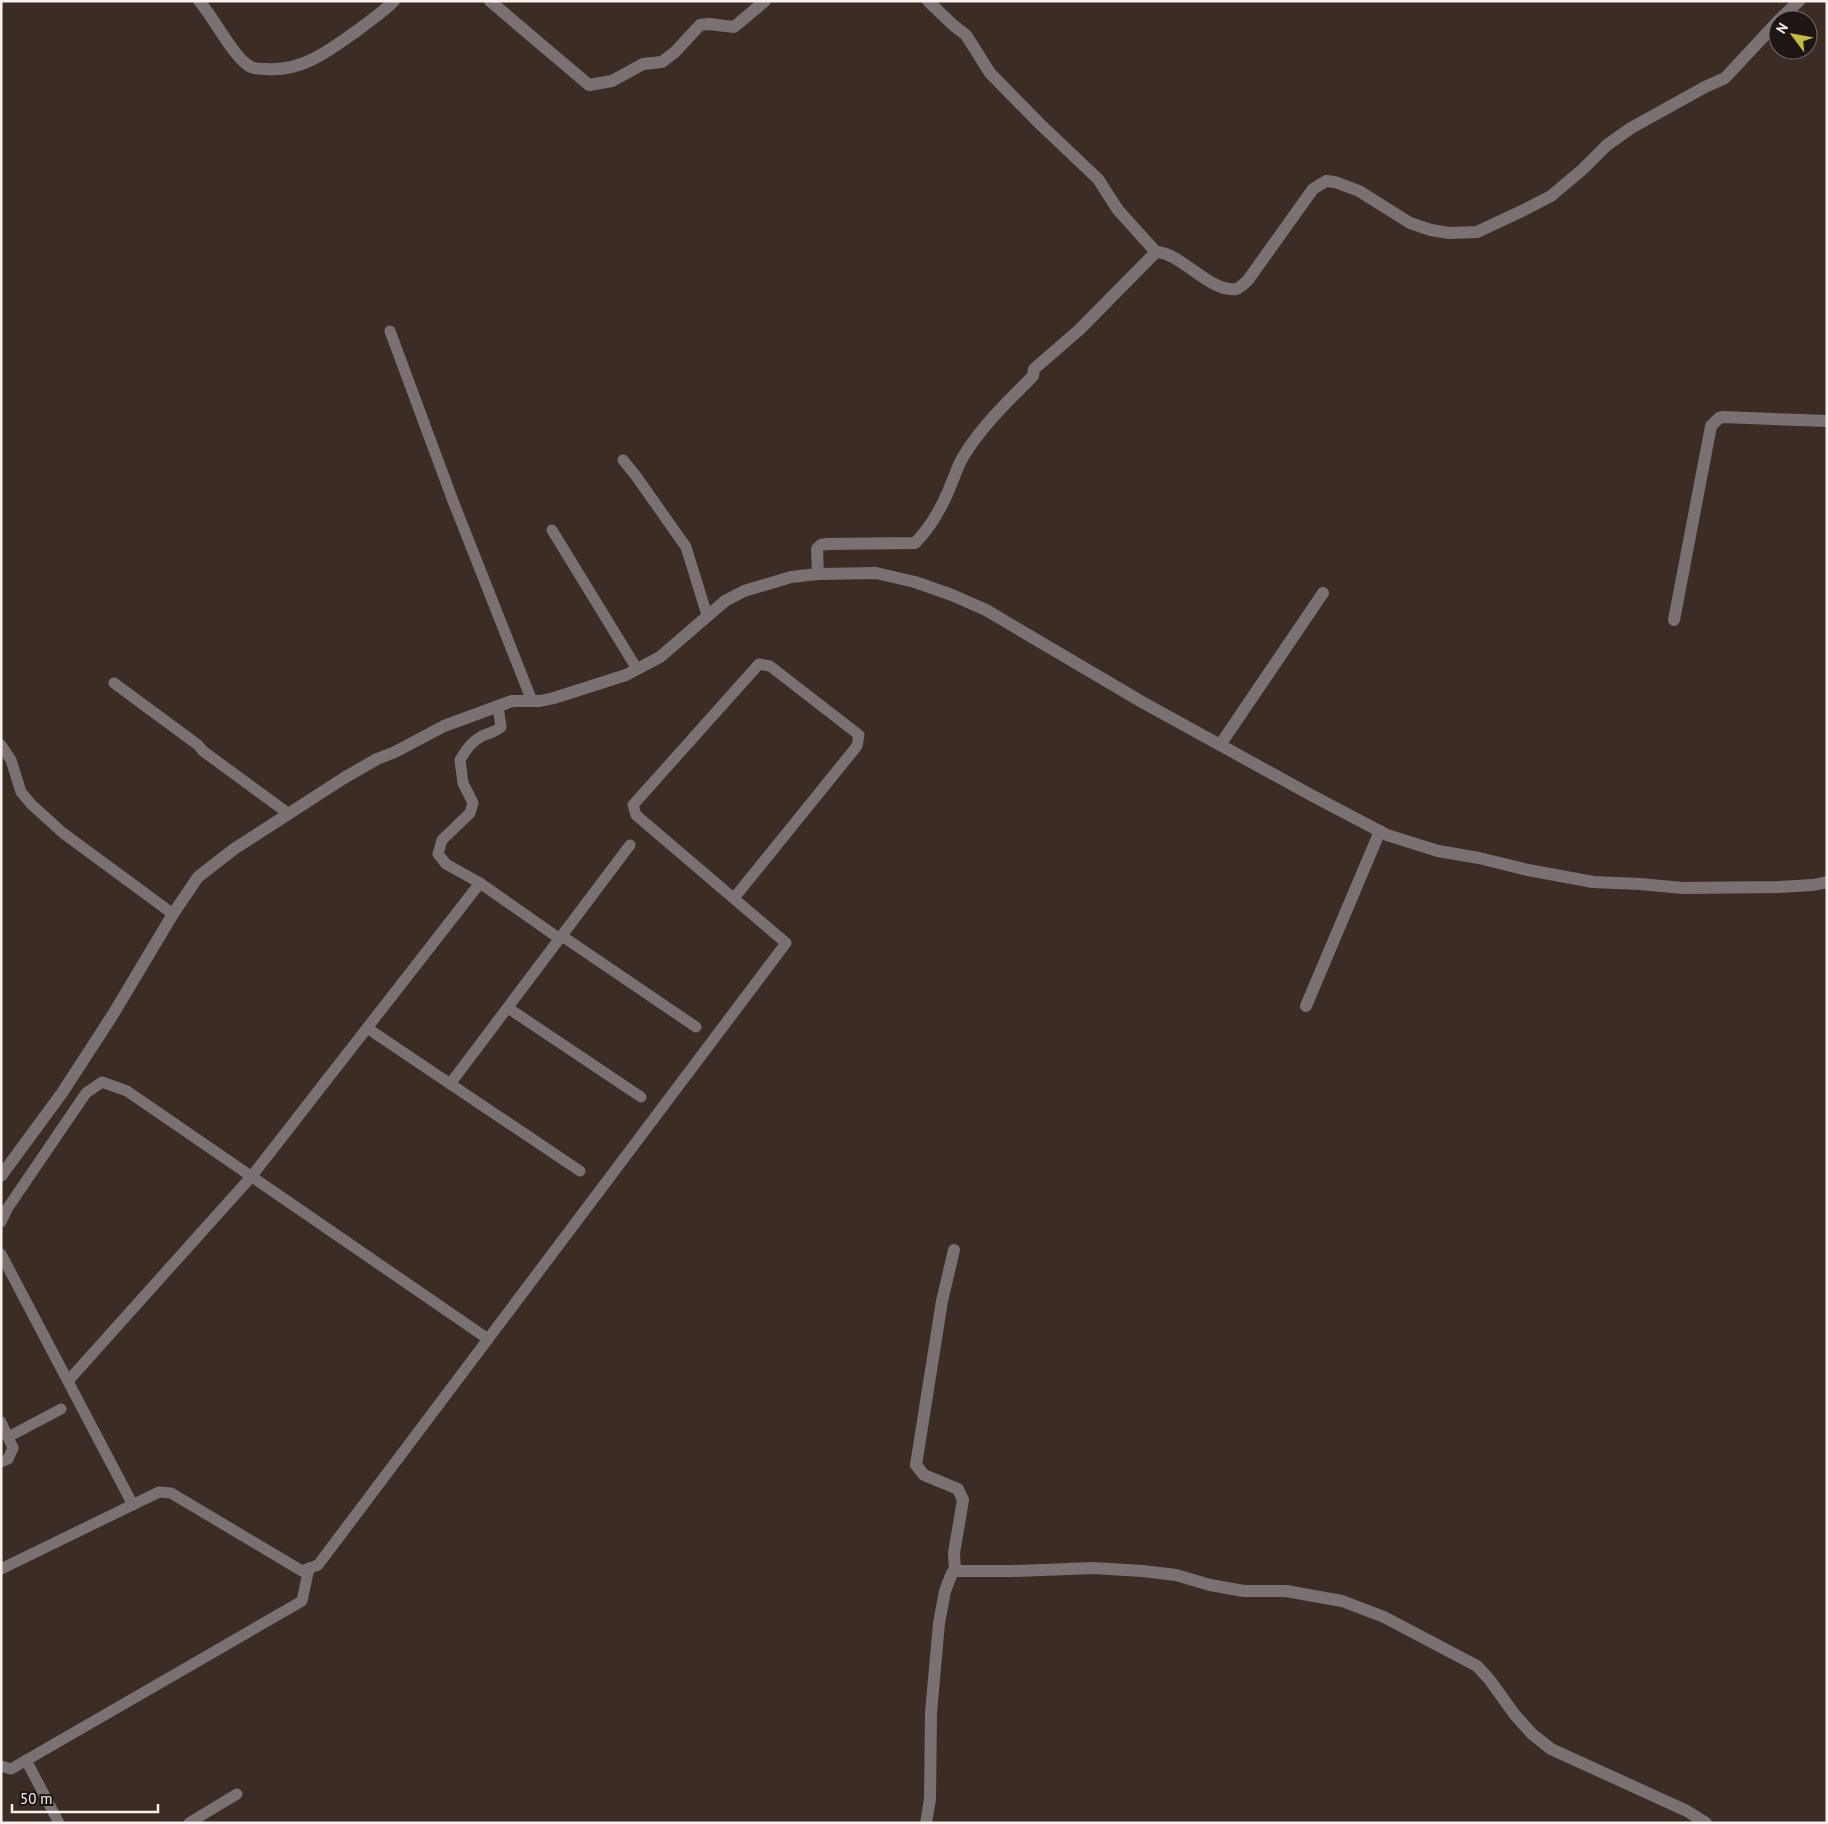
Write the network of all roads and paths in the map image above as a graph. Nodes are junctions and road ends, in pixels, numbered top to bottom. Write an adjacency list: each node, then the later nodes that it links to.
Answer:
1 (199, 1): 2 (street)
2 (394, 1)
3 (490, 1): 4 (street)
4 (765, 1)
5 (928, 1): 9 (street)
6 (1799, 1): 7 (street)
7 (1790, 10)
8 (1768, 33): 9 (street)
9 (1156, 252): 14 (street)
10 (390, 331): 20 (lane)
11 (1827, 421): 17 (street)
12 (623, 460): 16 (lane)
13 (552, 530): 18 (lane)
14 (818, 574): 16 (street); 23 (street)
15 (1323, 593): 23 (street)
16 (708, 615): 18 (street)
17 (1674, 620)
18 (637, 669): 20 (street)
19 (114, 683): 24 (lane)
20 (532, 701): 21 (street)
21 (498, 706): 24 (street); 28 (lane)
22 (1, 745): 30 (lane)
23 (1220, 745): 25 (street)
24 (289, 814): 30 (street)
25 (1380, 831): 27 (street); 32 (street)
26 (630, 845): 31 (lane)
27 (1827, 882)
28 (480, 883): 31 (lane); 35 (lane)
29 (734, 898): 29 (lane); 44 (lane)
30 (172, 914): 39 (street)
31 (561, 938): 33 (lane); 34 (lane)
32 (1306, 1006)
33 (508, 1008): 36 (lane); 37 (lane)
34 (696, 1027)
35 (367, 1028): 36 (lane); 40 (lane)
36 (450, 1084): 38 (lane)
37 (641, 1097)
38 (580, 1171)
39 (1, 1176)
40 (251, 1177): 41 (lane); 44 (lane); 45 (lane)
41 (1, 1222)
42 (954, 1250): 53 (street)
43 (1, 1254): 45 (lane)
44 (488, 1339): 51 (lane)
45 (68, 1381): 50 (lane)
46 (62, 1409): 48 (lane)
47 (1, 1422): 48 (lane)
48 (8, 1437): 49 (lane)
49 (1, 1462)
50 (133, 1505): 51 (lane); 52 (lane)
51 (309, 1568): 54 (lane)
52 (1, 1569)
53 (954, 1571): 59 (street); 60 (street)
54 (26, 1760): 55 (lane); 57 (lane)
55 (1, 1766)
56 (237, 1794): 58 (lane)
57 (59, 1823)
58 (189, 1823)
59 (926, 1823)
60 (1706, 1823)

